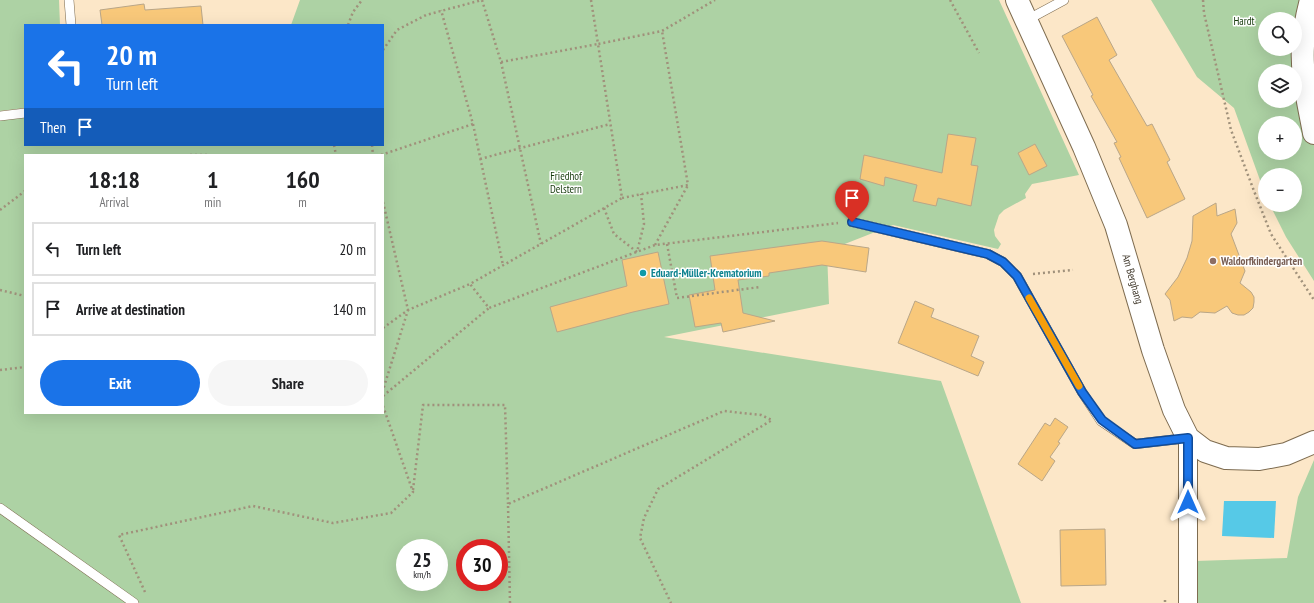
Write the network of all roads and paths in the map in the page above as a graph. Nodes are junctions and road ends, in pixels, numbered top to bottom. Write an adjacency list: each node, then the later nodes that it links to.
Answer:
1 (69, 0): 13 (lane)
2 (362, 0): 14 (path)
3 (482, 0): 11 (path); 19 (path)
4 (591, 0): 16 (path)
5 (715, 0): 15 (path)
6 (950, 0): 18 (path)
7 (1017, 0): 12 (street, Am Berghang)
8 (1064, 0): 12 (lane)
9 (1204, 0): 47 (path)
10 (1311, 0): 24 (street)
11 (441, 10): 17 (path); 22 (path)
12 (1027, 20): 56 (street, Am Berghang)
13 (71, 24)
14 (348, 24)
15 (662, 31): 16 (path); 28 (path)
16 (598, 44): 19 (path); 23 (path)
17 (384, 49)
18 (979, 53)
19 (501, 62): 25 (path)
20 (24, 113): 21 (lane)
21 (0, 116)
22 (472, 124): 26 (path); 27 (path)
23 (610, 124): 25 (path); 31 (path)
24 (1314, 133)
25 (521, 148): 27 (path); 36 (path)
26 (384, 154)
27 (480, 159): 40 (path)
28 (688, 185): 30 (path); 38 (path)
29 (24, 192): 34 (path)
30 (641, 194): 31 (path); 39 (path)
31 (622, 198): 33 (path)
32 (384, 206): 49 (path)
33 (604, 208): 36 (path); 39 (path)
34 (0, 210)
35 (852, 222): 37 (path); 42 (lane)
36 (541, 244): 40 (path)
37 (667, 244): 38 (path); 44 (path)
38 (654, 245): 39 (path)
39 (637, 252): 48 (path)
40 (503, 265): 43 (path)
41 (1073, 270): 42 (path)
42 (1017, 276): 56 (lane)
43 (470, 284): 48 (path); 49 (path)
44 (760, 288)
45 (0, 290): 46 (path)
46 (24, 296)
47 (1314, 300)
48 (489, 308): 54 (path)
49 (408, 310): 50 (path); 53 (path)
50 (384, 327)
51 (24, 367): 52 (path)
52 (0, 370)
53 (384, 387)
54 (384, 395)
55 (384, 409): 58 (path)
56 (1188, 438): 57 (street, Am Berghang); 65 (street)
57 (1314, 442)
58 (412, 492): 59 (path); 61 (path)
59 (508, 504): 63 (path); 64 (path)
60 (0, 508): 62 (lane)
61 (147, 596)
62 (134, 603)
63 (510, 603)
64 (671, 603)
65 (1188, 603)

